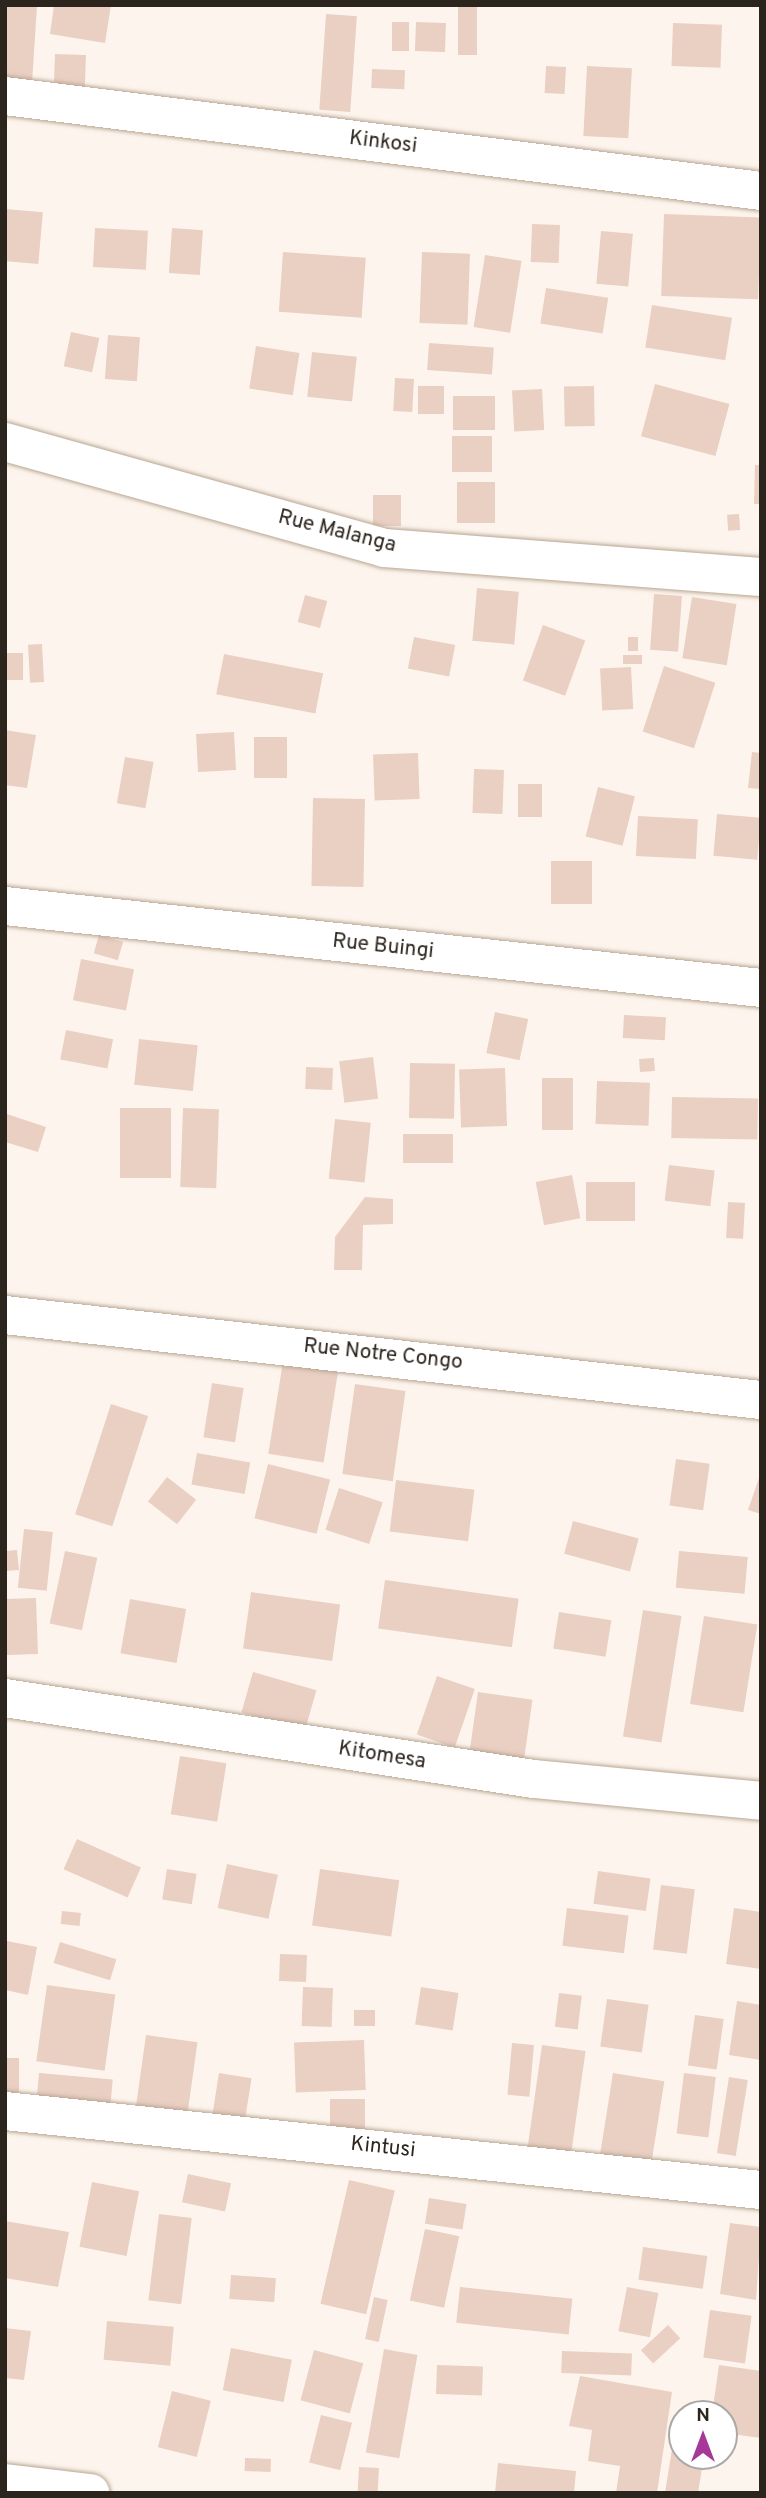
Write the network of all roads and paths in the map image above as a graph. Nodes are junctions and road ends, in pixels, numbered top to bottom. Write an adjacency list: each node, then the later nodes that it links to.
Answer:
1 (5, 96): 2 (street, Kinkosi)
2 (761, 191)
3 (5, 442): 4 (street, Rue Malanga)
4 (761, 577)
5 (5, 906): 6 (street, Rue Buingi)
6 (761, 988)
7 (5, 1315): 8 (street, Rue Notre Congo)
8 (761, 1400)
9 (5, 1698): 10 (street, Kitomesa)
10 (761, 1801)
11 (5, 2111): 12 (street, Kintusi)
12 (761, 2190)
13 (5, 2483): 14 (street)
14 (90, 2493)

